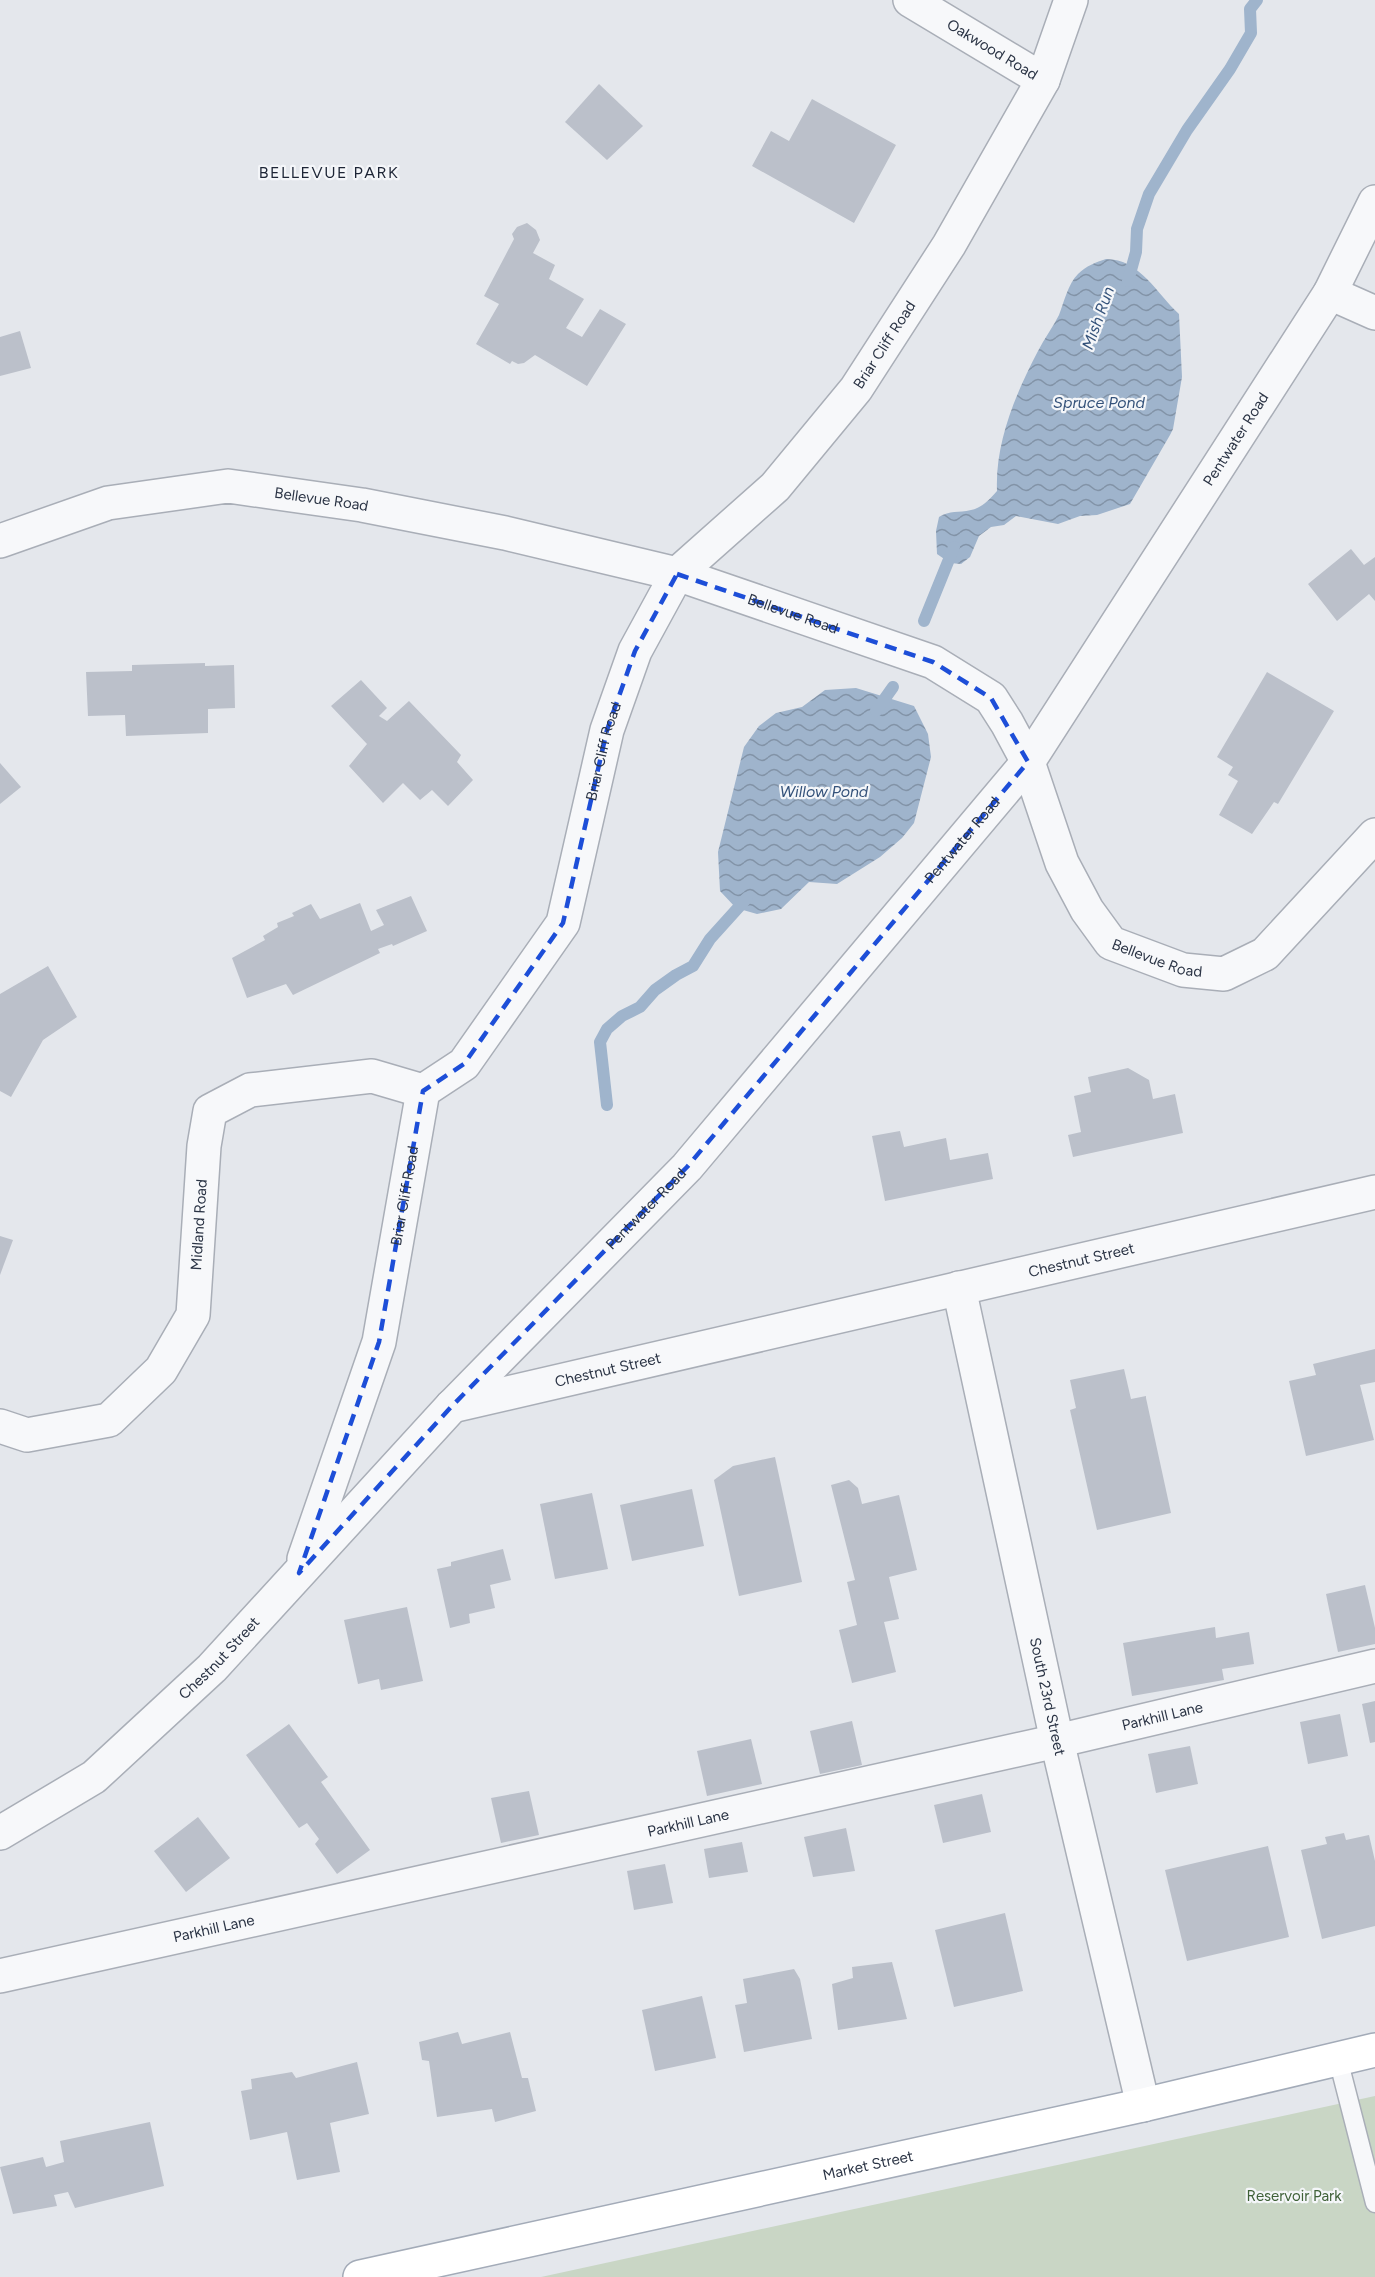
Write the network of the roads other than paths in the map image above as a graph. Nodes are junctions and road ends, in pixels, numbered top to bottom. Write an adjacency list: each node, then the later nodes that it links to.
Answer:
1 (910, 0): 3 (street, Oakwood Road)
2 (1071, 0): 3 (street, Briar Cliff Road)
3 (1042, 80): 8 (street, Briar Cliff Road)
4 (1375, 202): 5 (street, Pentwater Road)
5 (1330, 292): 6 (street); 9 (street, Pentwater Road)
6 (1375, 313)
7 (0, 541): 8 (street, Bellevue Road)
8 (677, 574): 9 (street, Bellevue Road); 11 (street, Briar Cliff Road)
9 (1028, 762): 10 (street, Bellevue Road); 14 (street, Pentwater Road)
10 (1375, 836)
11 (423, 1091): 15 (street, Midland Road); 16 (street, Briar Cliff Road)
12 (1375, 1192): 13 (street, Chestnut Street)
13 (958, 1288): 14 (street, Chestnut Street); 18 (street, South 23rd Street)
14 (452, 1406): 16 (street, Chestnut Street)
15 (0, 1426)
16 (299, 1573): 19 (street, Chestnut Street)
17 (1375, 1666): 18 (street, Parkhill Lane)
18 (1058, 1741): 20 (street, Parkhill Lane); 23 (street, South 23rd Street)
19 (0, 1833)
20 (0, 1976)
21 (1375, 2050): 22 (main road, Market Street)
22 (1338, 2059): 23 (main road, Market Street); 24 (lane)
23 (1143, 2105): 25 (main road, Market Street)
24 (1375, 2203)
25 (360, 2277)

